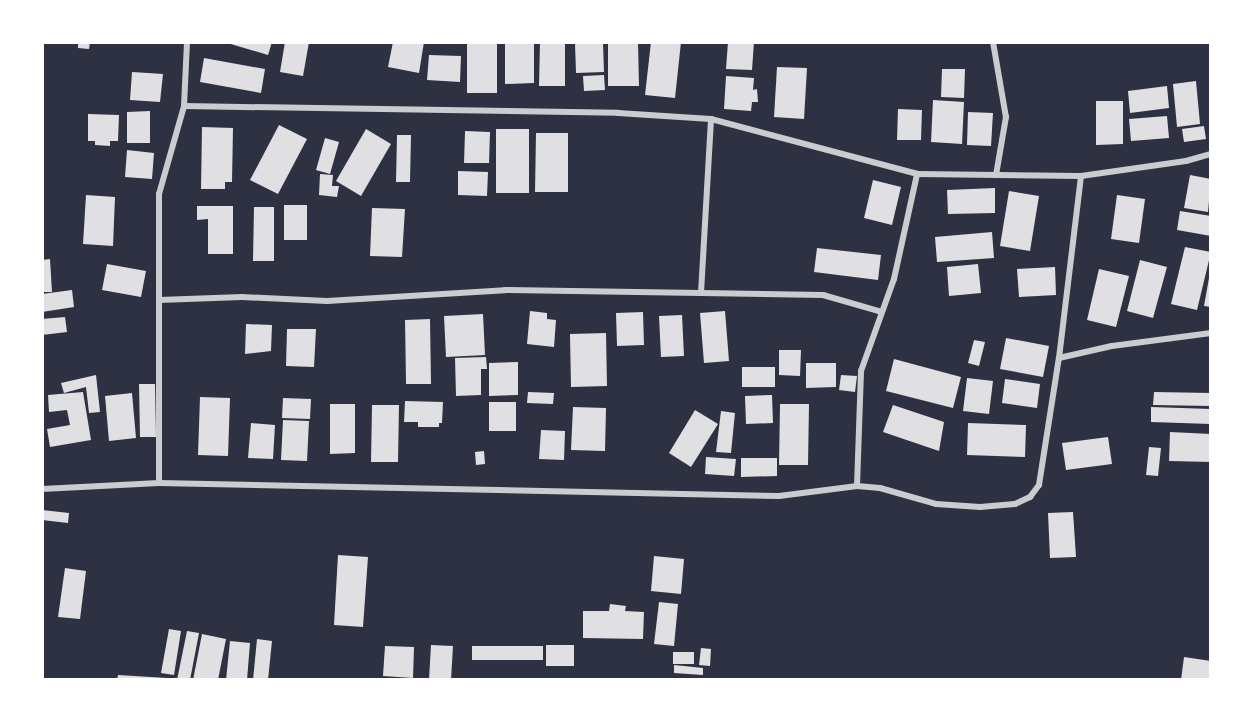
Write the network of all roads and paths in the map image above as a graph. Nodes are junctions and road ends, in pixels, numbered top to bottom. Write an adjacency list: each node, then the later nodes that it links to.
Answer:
1 (187, 42): 3 (street)
2 (993, 42): 7 (street)
3 (184, 106): 4 (street); 10 (street)
4 (711, 119): 6 (street); 9 (street)
5 (1211, 154): 8 (street)
6 (917, 174): 7 (street); 11 (street)
7 (996, 175): 8 (street)
8 (1081, 176): 13 (street)
9 (701, 293): 10 (street); 11 (street)
10 (159, 300): 14 (street)
11 (882, 312): 15 (street)
12 (1211, 333): 13 (street)
13 (1059, 358): 15 (street)
14 (159, 483): 15 (street); 16 (street)
15 (857, 486)
16 (42, 489)

